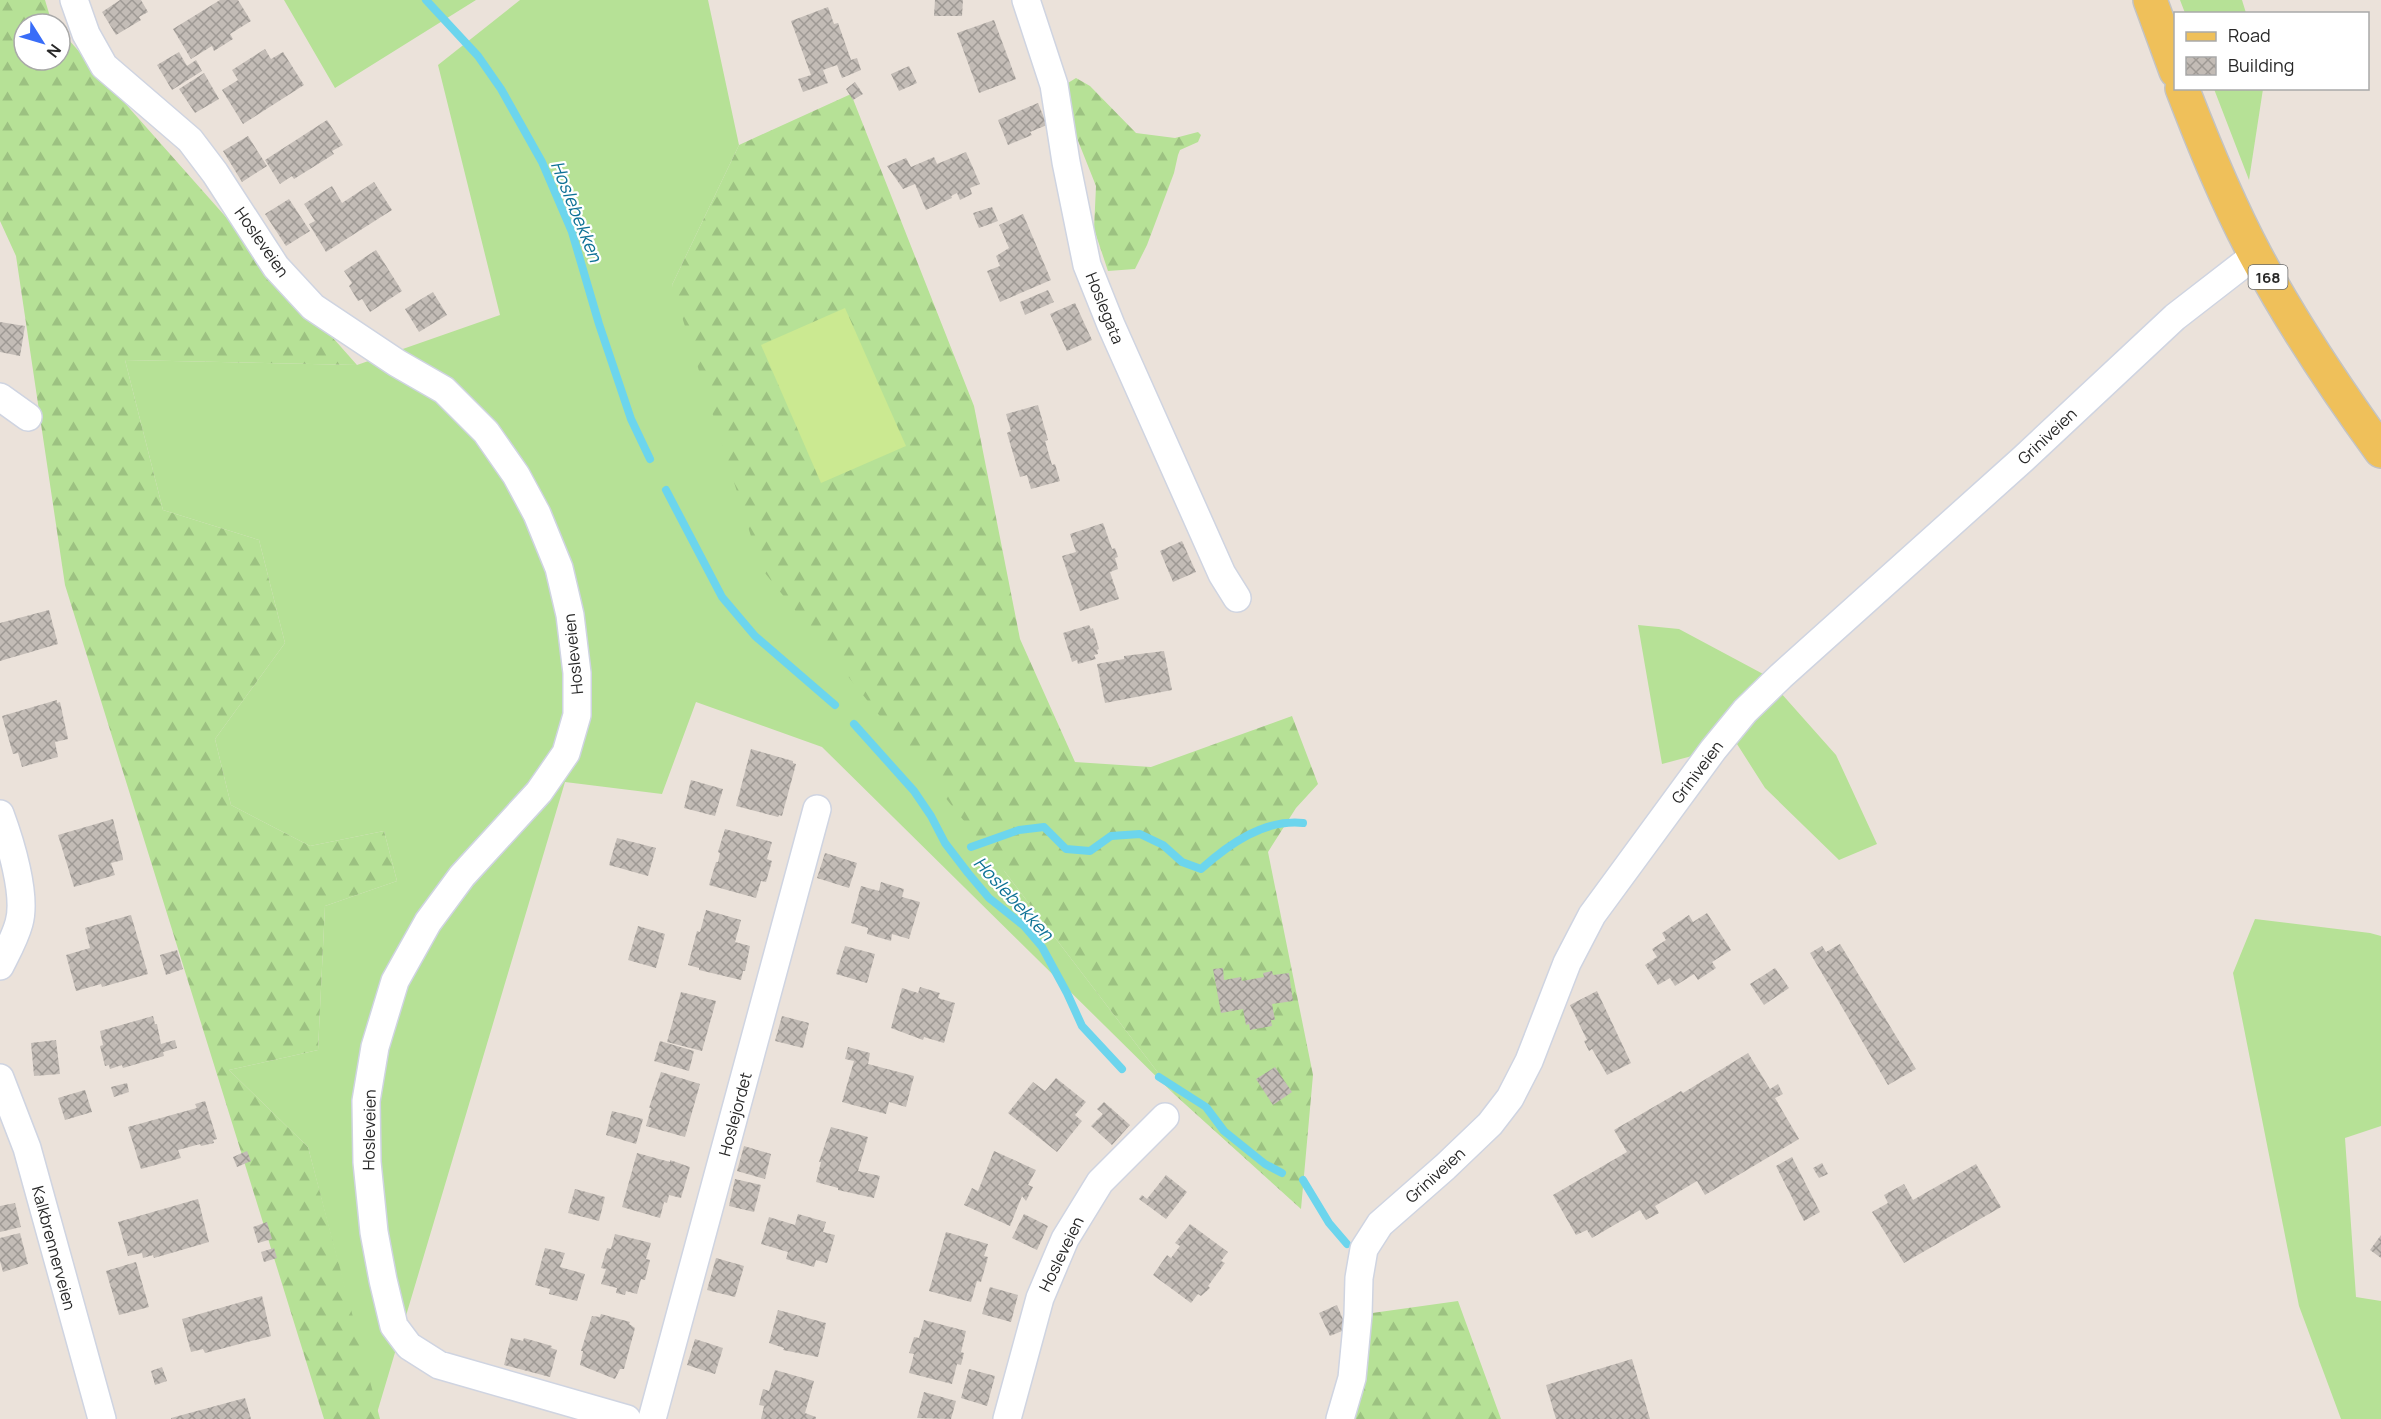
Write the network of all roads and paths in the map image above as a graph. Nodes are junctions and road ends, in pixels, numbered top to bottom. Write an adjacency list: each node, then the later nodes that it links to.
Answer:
1 (74, 0): 17 (street, Hosleveien)
2 (1026, 0): 10 (street, Hoslegata)
3 (2151, 0): 4 (main road)
4 (2174, 67)
5 (2183, 90): 6 (main road, 168)
6 (2255, 255): 9 (main road, 168); 20 (street, Griniveien)
7 (0, 397): 8 (street)
8 (28, 417)
9 (2381, 451)
10 (1237, 598)
11 (817, 809): 18 (street, Hoslejordet)
12 (0, 814): 13 (street)
13 (0, 966)
14 (0, 1078): 16 (street, Kalkbrennerveien)
15 (1165, 1117): 19 (street, Hosleveien)
16 (102, 1419)
17 (627, 1419)
18 (652, 1419)
19 (1007, 1419)
20 (1340, 1419)

